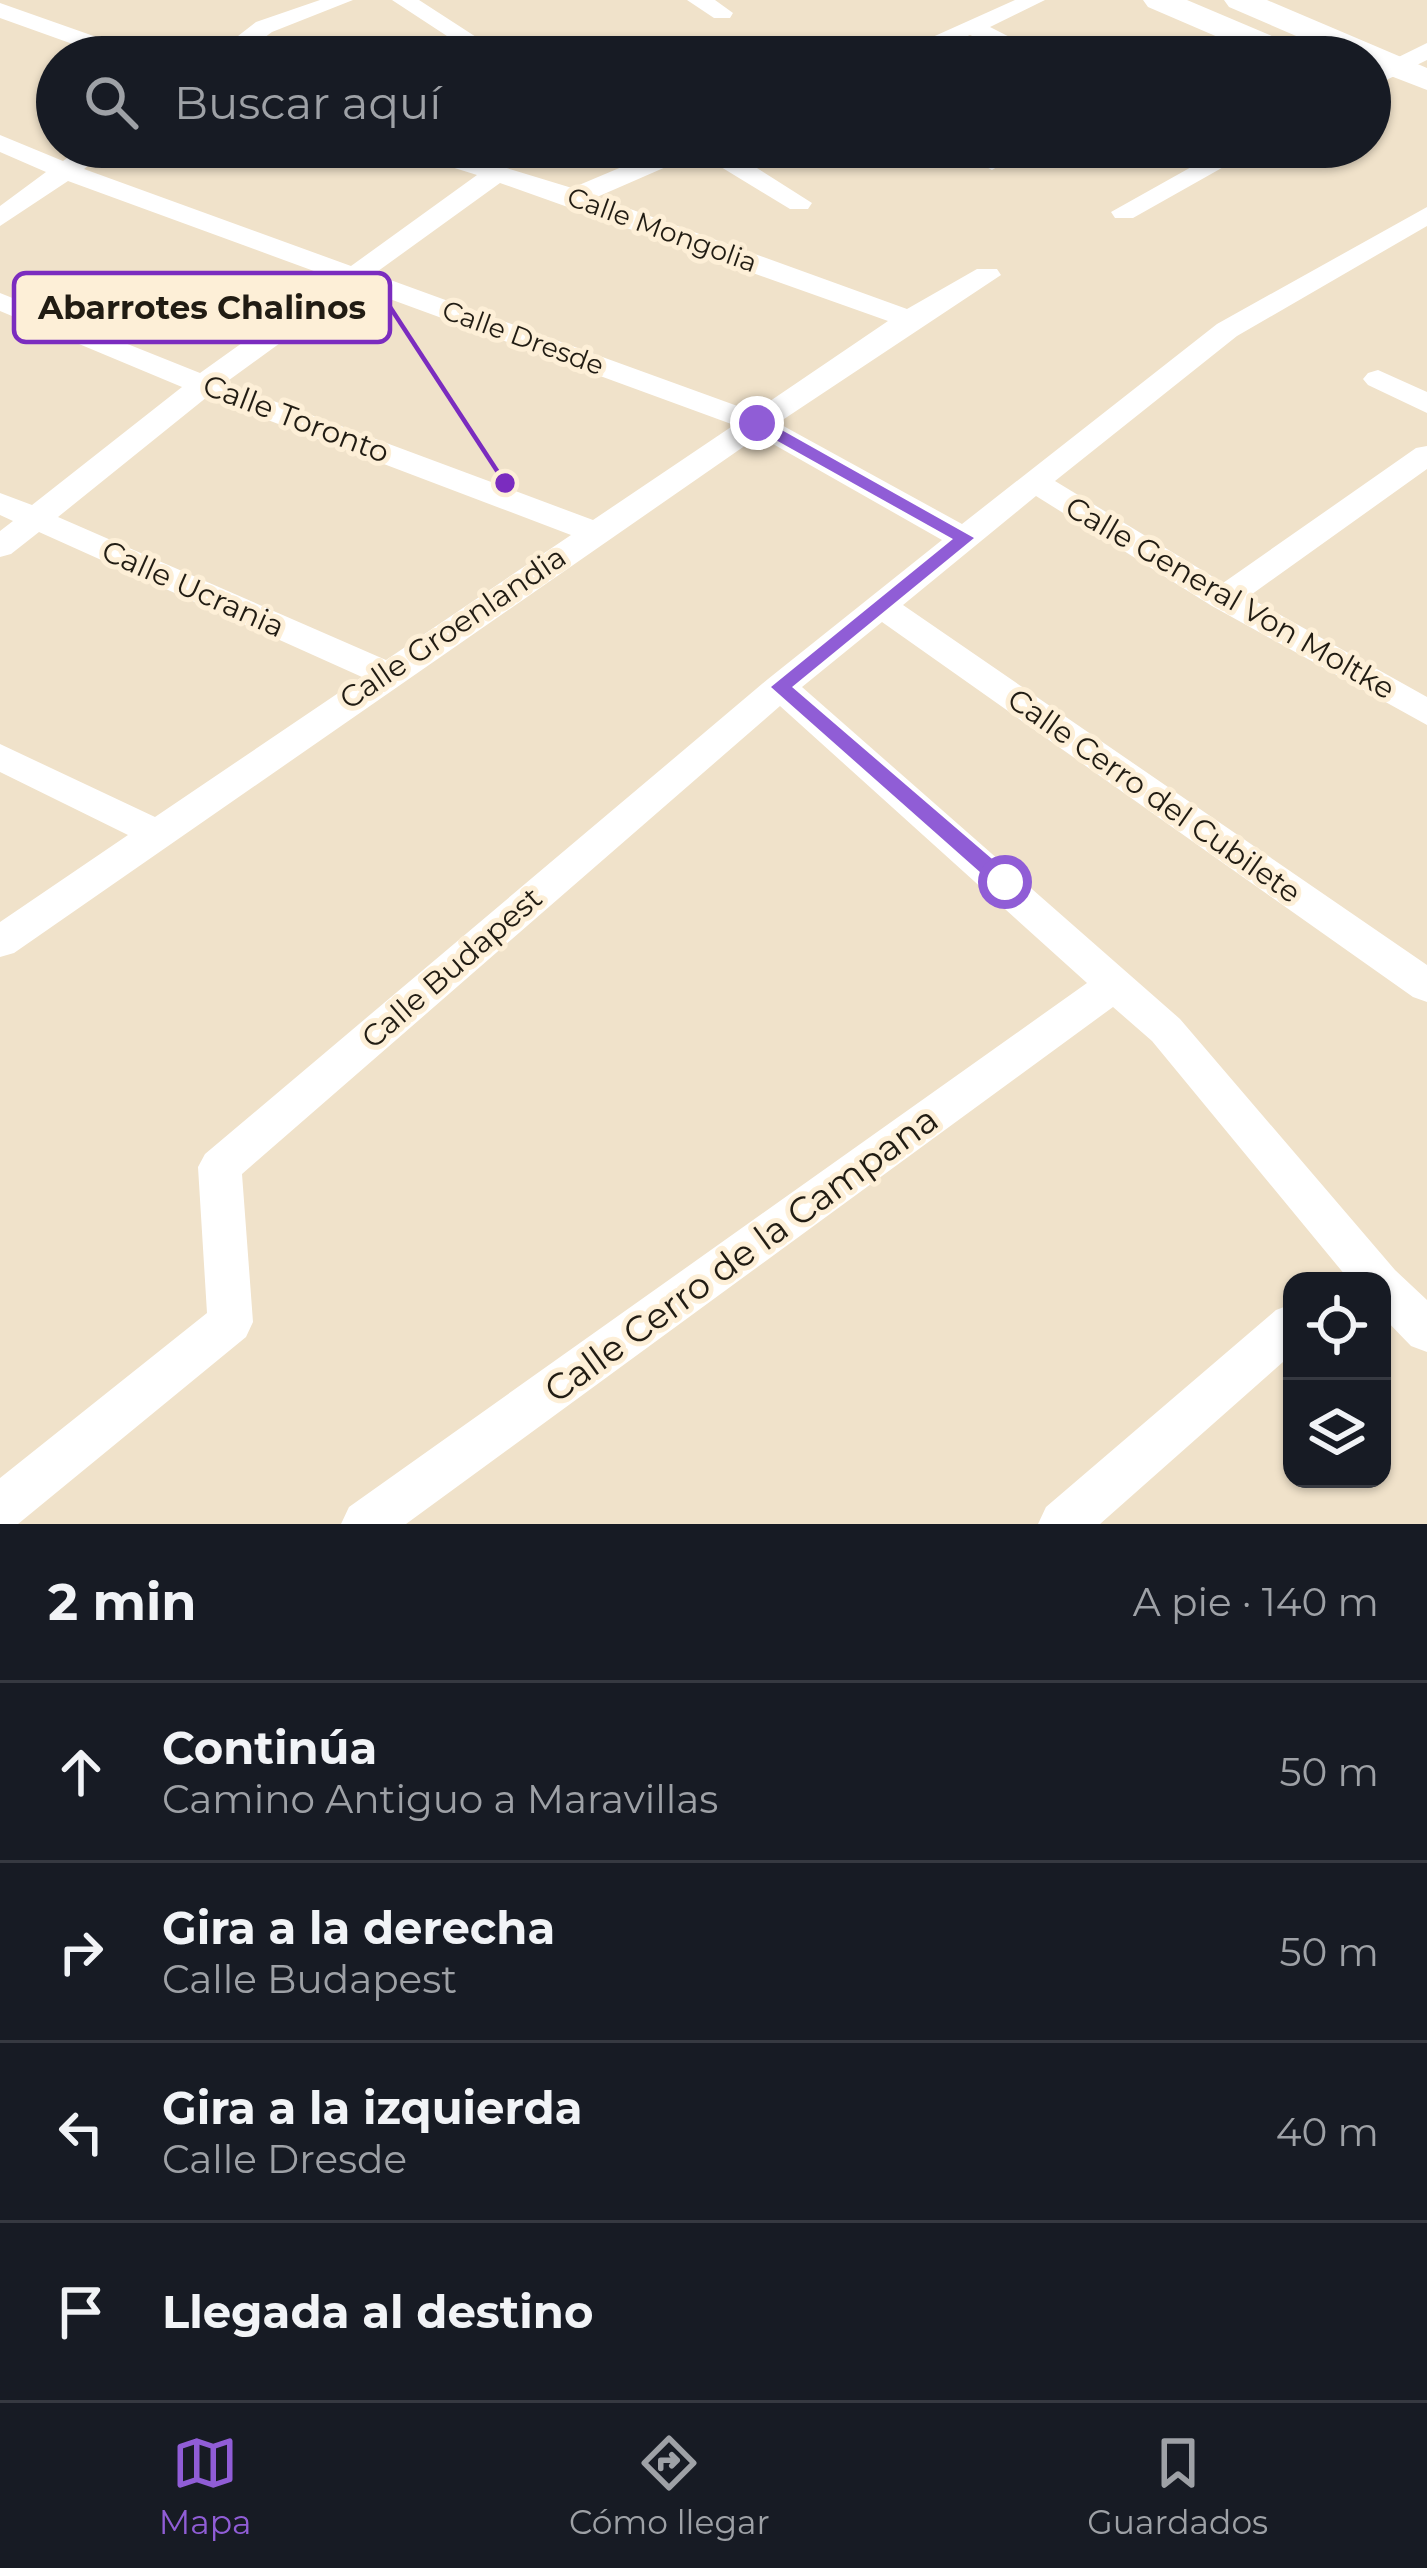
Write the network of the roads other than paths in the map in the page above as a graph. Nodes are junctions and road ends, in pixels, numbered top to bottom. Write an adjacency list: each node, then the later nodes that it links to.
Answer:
1 (342, 0): 11 (street)
2 (403, 0): 12 (street)
3 (698, 0): 8 (street)
4 (1034, 0): 9 (street)
5 (1159, 0): 15 (street)
6 (1240, 0): 16 (street)
7 (0, 10): 10 (street)
8 (722, 13)
9 (971, 27): 13 (street); 14 (street)
10 (72, 36)
11 (252, 36)
12 (461, 36)
13 (950, 36)
14 (991, 36)
15 (1242, 36)
16 (1303, 36)
17 (1427, 50): 18 (street)
18 (1391, 71)
19 (1391, 79): 20 (street)
20 (1427, 80)
21 (1391, 89): 22 (street)
22 (1427, 116)
23 (0, 143): 24 (street, Calle Dresde)
24 (36, 159)
25 (57, 168): 31 (street, Calle Dresde)
26 (68, 168): 31 (street)
27 (481, 168): 32 (street, Calle Mongolia)
28 (641, 168): 33 (street)
29 (741, 168): 34 (street)
30 (1207, 168): 35 (street)
31 (64, 171): 37 (street); 41 (street, Calle Dresde)
32 (497, 173): 33 (street, Calle Mongolia); 41 (street)
33 (574, 197): 43 (street, Calle Mongolia)
34 (799, 203)
35 (1124, 212)
36 (1427, 215): 38 (street, Calle Budapest)
37 (0, 218)
38 (1394, 235): 39 (street); 49 (street, Calle Budapest)
39 (1427, 251)
40 (987, 275): 43 (street, Calle Groenlandia)
41 (354, 276): 45 (street); 47 (street, Calle Dresde)
42 (0, 301): 45 (street, Calle Toronto)
43 (909, 319): 47 (street, Calle Groenlandia)
44 (1378, 380): 46 (street)
45 (203, 385): 51 (street); 52 (street, Calle Toronto)
46 (1427, 404)
47 (757, 423): 52 (street, Calle Groenlandia); 53 (street, Calle Dresde)
48 (1427, 455): 55 (street)
49 (1034, 482): 53 (street, Calle Budapest); 55 (street, Calle General Von Moltke)
50 (0, 503): 51 (street, Calle Ucrania)
51 (38, 520): 54 (street); 57 (street, Calle Ucrania)
52 (594, 532): 57 (street, Calle Groenlandia)
53 (965, 538): 56 (street, Calle Budapest)
54 (0, 547)
55 (1224, 598): 59 (street, Calle General Von Moltke)
56 (882, 606): 58 (street, Calle Budapest); 64 (street, Calle Cerro del Cubilete)
57 (386, 674): 61 (street, Calle Groenlandia)
58 (780, 687): 63 (street); 69 (street, Calle Budapest)
59 (1427, 713)
60 (0, 758): 61 (street)
61 (154, 832): 62 (street, Calle Groenlandia)
62 (0, 942)
63 (1115, 983): 65 (street); 70 (street, Calle Cerro de la Campana)
64 (1427, 986)
65 (1361, 1272)
66 (1391, 1299): 67 (street)
67 (1427, 1330)
68 (1283, 1333): 71 (street)
69 (0, 1508)
70 (366, 1524)
71 (1063, 1524)

